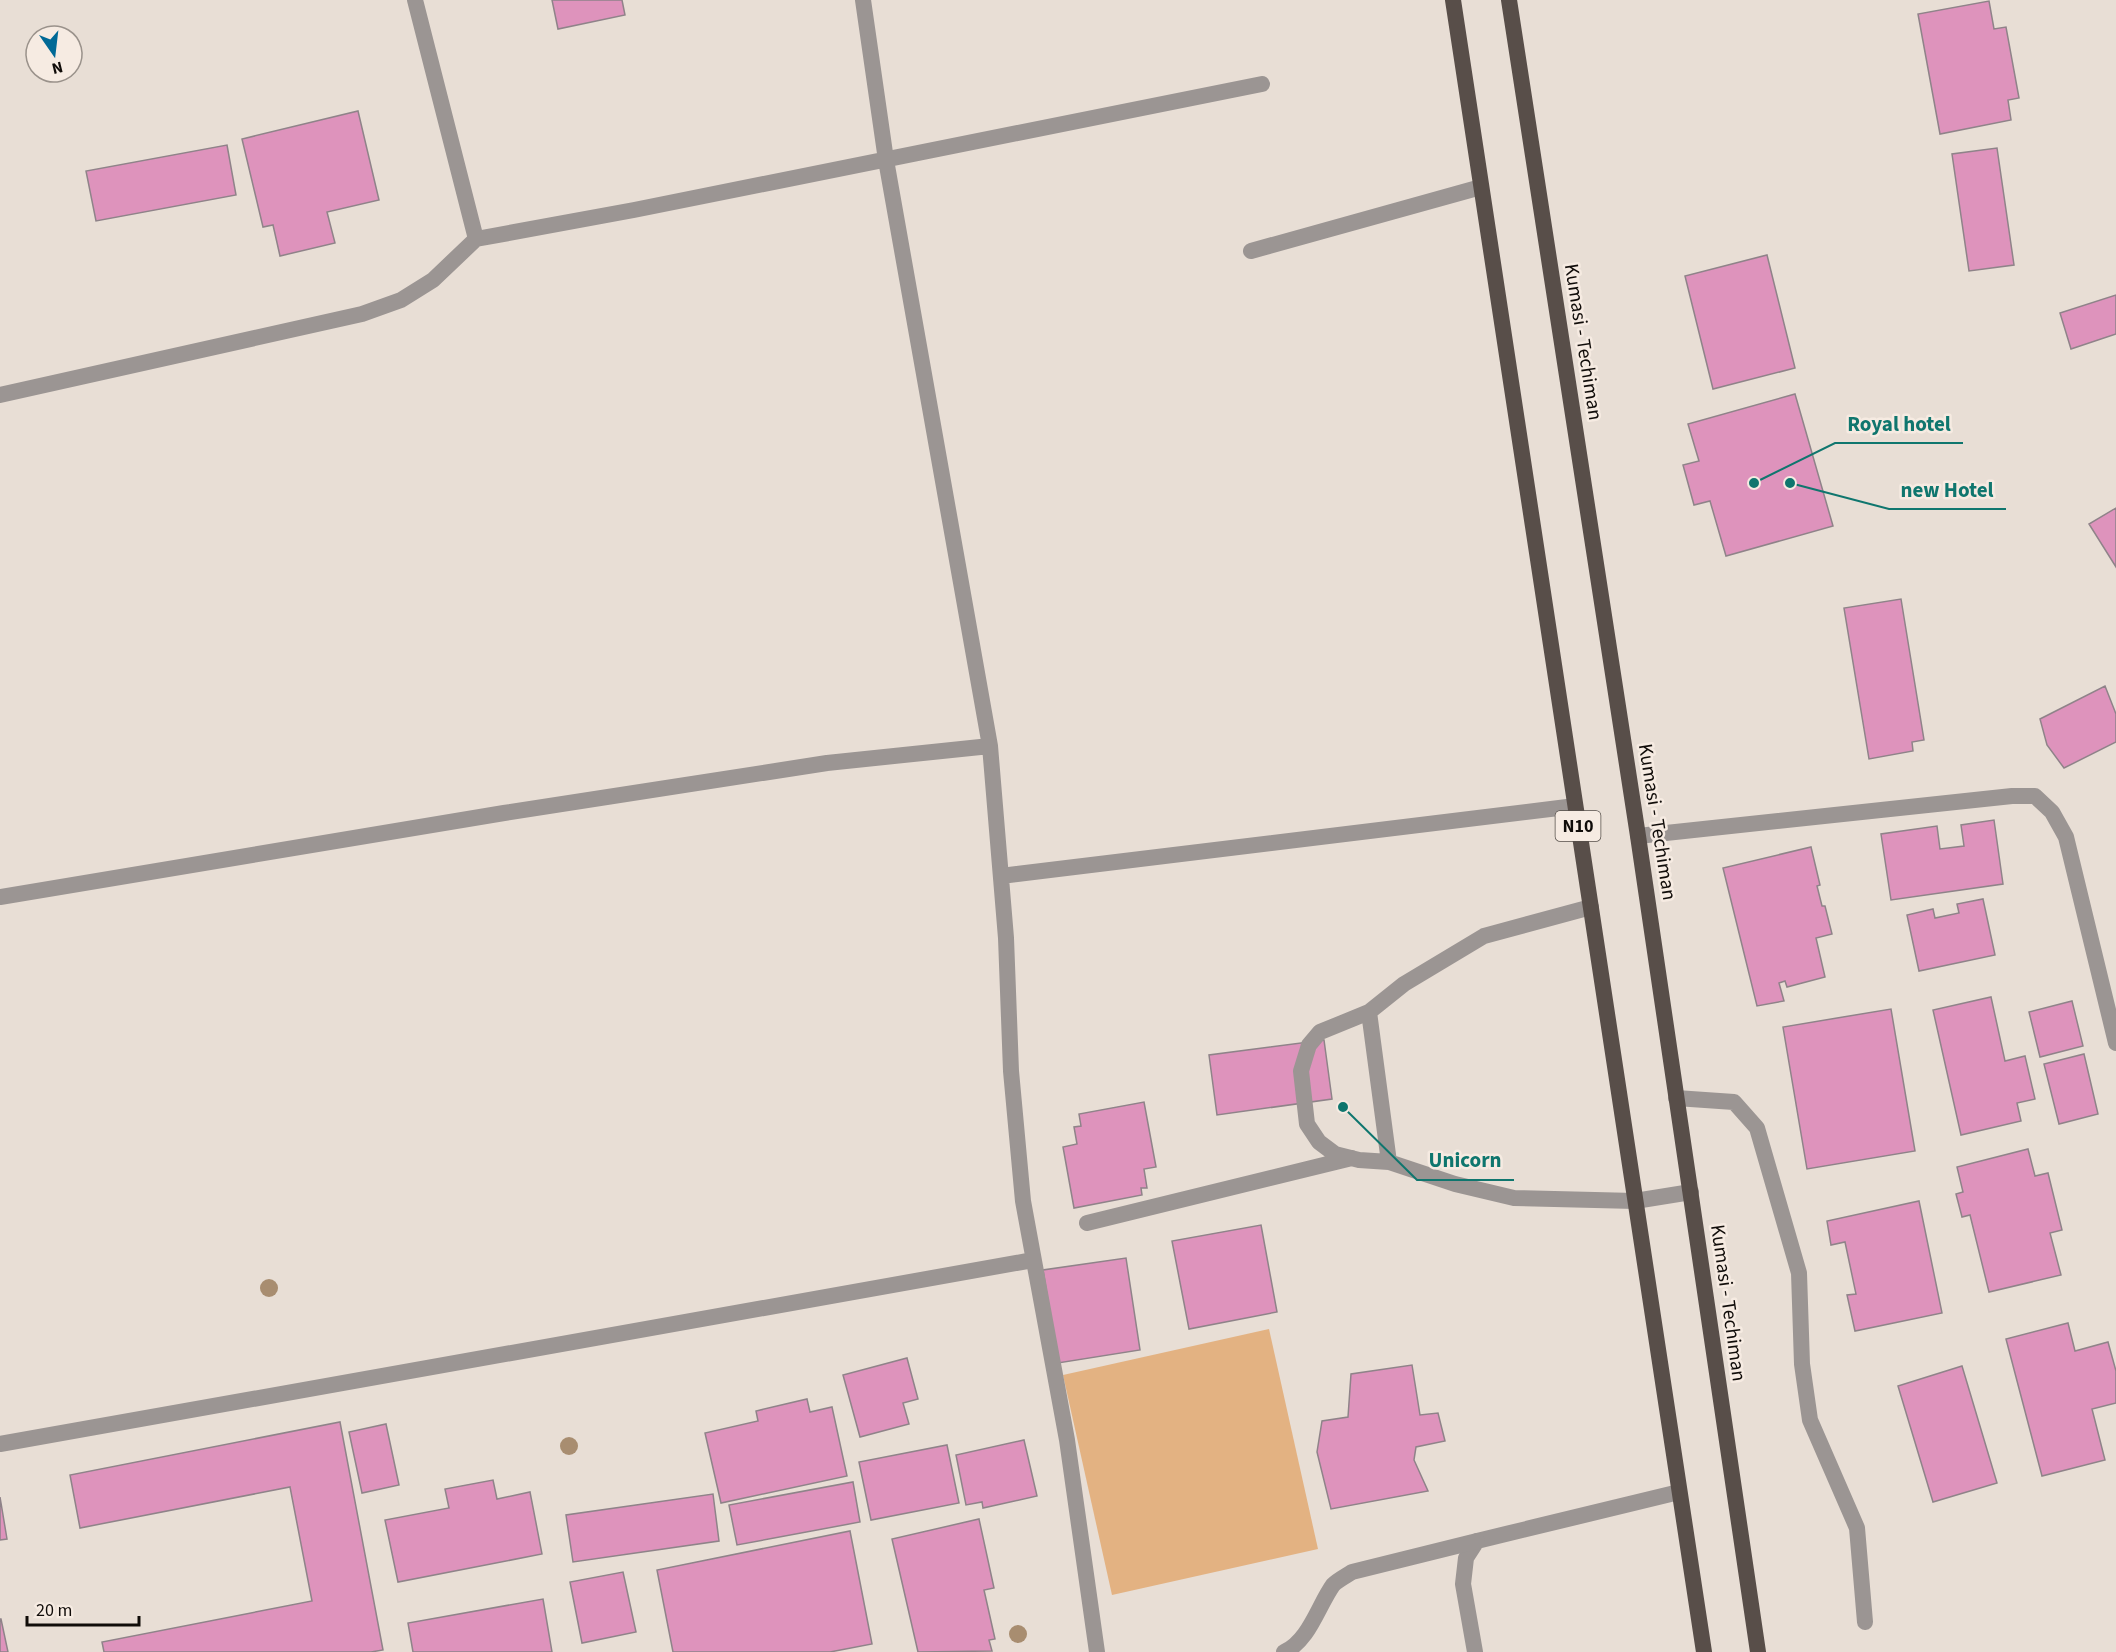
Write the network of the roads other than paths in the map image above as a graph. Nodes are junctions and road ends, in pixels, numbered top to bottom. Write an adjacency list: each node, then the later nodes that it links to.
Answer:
1 (415, 0): 8 (street)
2 (863, 0): 6 (street)
3 (1453, 0): 7 (highway, N10)
4 (1509, 0): 13 (highway, Kumasi - Techiman)
5 (1262, 84): 6 (street)
6 (886, 160): 8 (street); 11 (street)
7 (1481, 187): 9 (street); 12 (highway, N10)
8 (476, 239): 10 (street)
9 (1251, 251)
10 (0, 395)
11 (990, 746): 14 (street); 15 (street)
12 (1575, 806): 14 (street); 16 (highway, N10)
13 (1638, 836): 18 (street); 19 (highway, Kumasi - Techiman)
14 (1001, 876): 25 (street)
15 (0, 897)
16 (1591, 907): 17 (street); 23 (highway, N10)
17 (1369, 1012): 20 (street); 21 (street)
18 (2116, 1043)
19 (1676, 1098): 22 (highway, Kumasi - Techiman); 29 (street)
20 (1352, 1158): 21 (street); 24 (street)
21 (1389, 1162): 23 (street)
22 (1691, 1192): 23 (street); 34 (highway, Kumasi - Techiman)
23 (1635, 1201): 27 (highway, N10)
24 (1087, 1222)
25 (1033, 1260): 26 (street); 30 (street)
26 (0, 1444)
27 (1679, 1492): 28 (street); 33 (highway, N10)
28 (1477, 1541): 31 (street); 32 (street)
29 (1865, 1622)
30 (1097, 1652)
31 (1284, 1652)
32 (1475, 1652)
33 (1704, 1652)
34 (1758, 1652)

